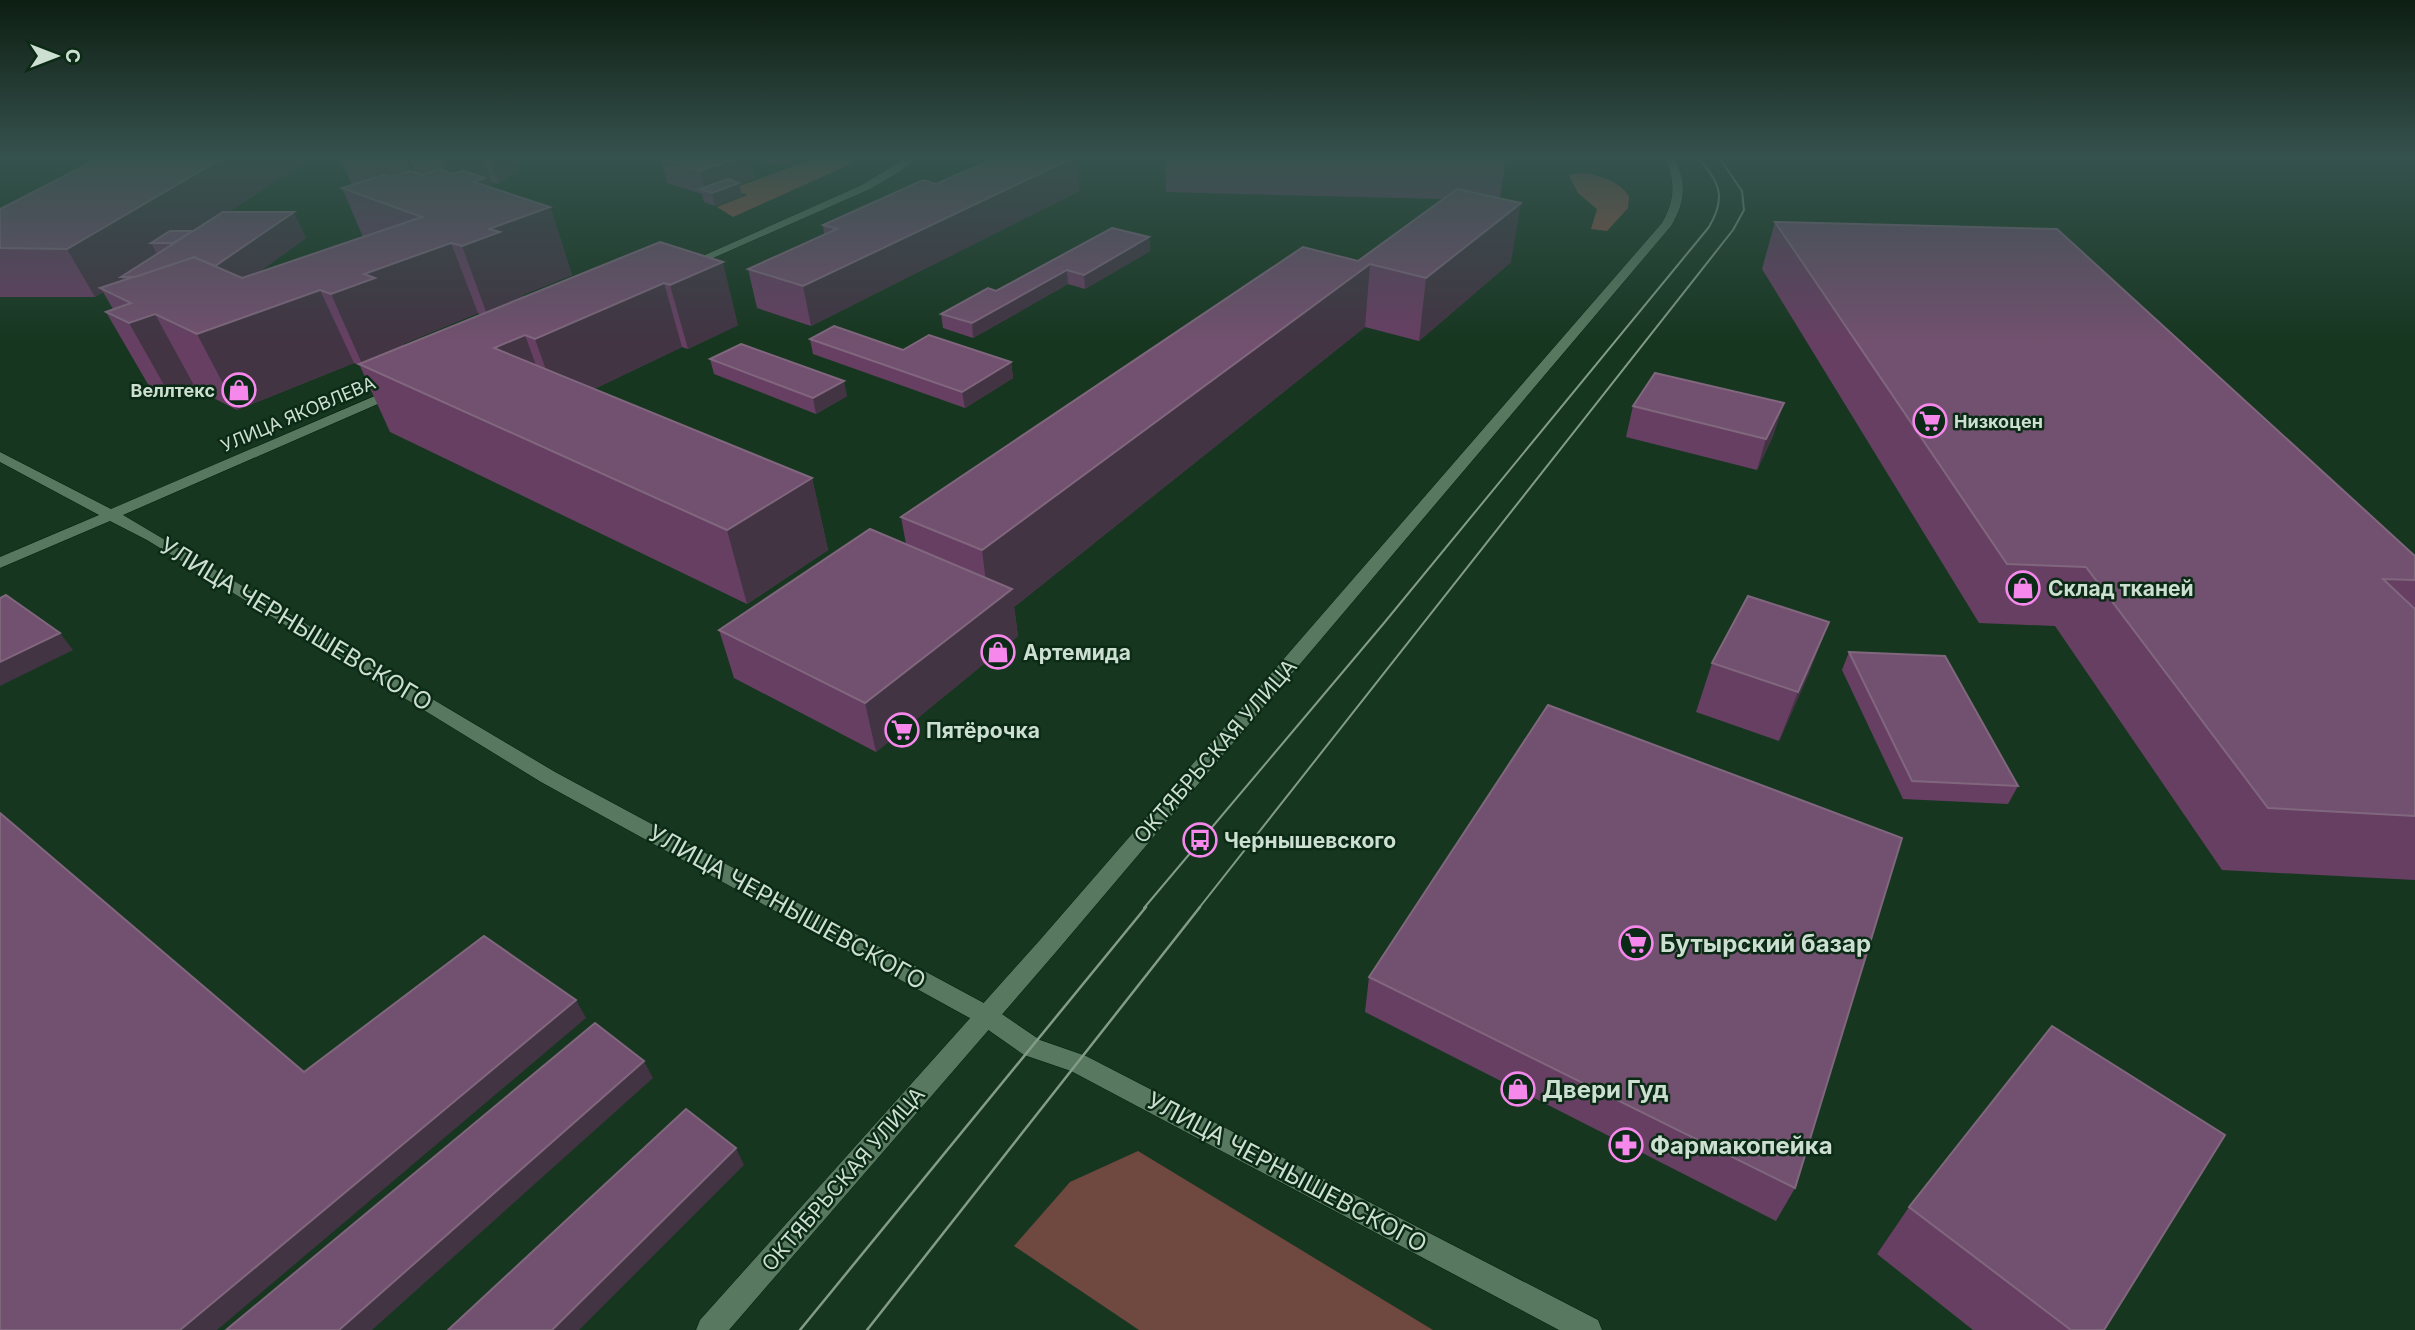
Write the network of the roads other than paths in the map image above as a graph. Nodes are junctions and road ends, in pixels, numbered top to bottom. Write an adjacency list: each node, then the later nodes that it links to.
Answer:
1 (795, 218): 3 (street)
2 (1671, 218): 8 (street, ОКТЯБРЬСКАЯ УЛИЦА)
3 (668, 274)
4 (406, 387): 6 (street, УЛИЦА ЯКОВЛЕВА)
5 (0, 456): 6 (street, УЛИЦА ЧЕРНЫШЕВСКОГО)
6 (112, 514): 7 (street, УЛИЦА ЯКОВЛЕВА); 8 (street, УЛИЦА ЧЕРНЫШЕВСКОГО)
7 (0, 563)
8 (985, 1015): 9 (street, ОКТЯБРЬСКАЯ УЛИЦА); 10 (street, УЛИЦА ЧЕРНЫШЕВСКОГО)
9 (710, 1330)
10 (1588, 1330)

